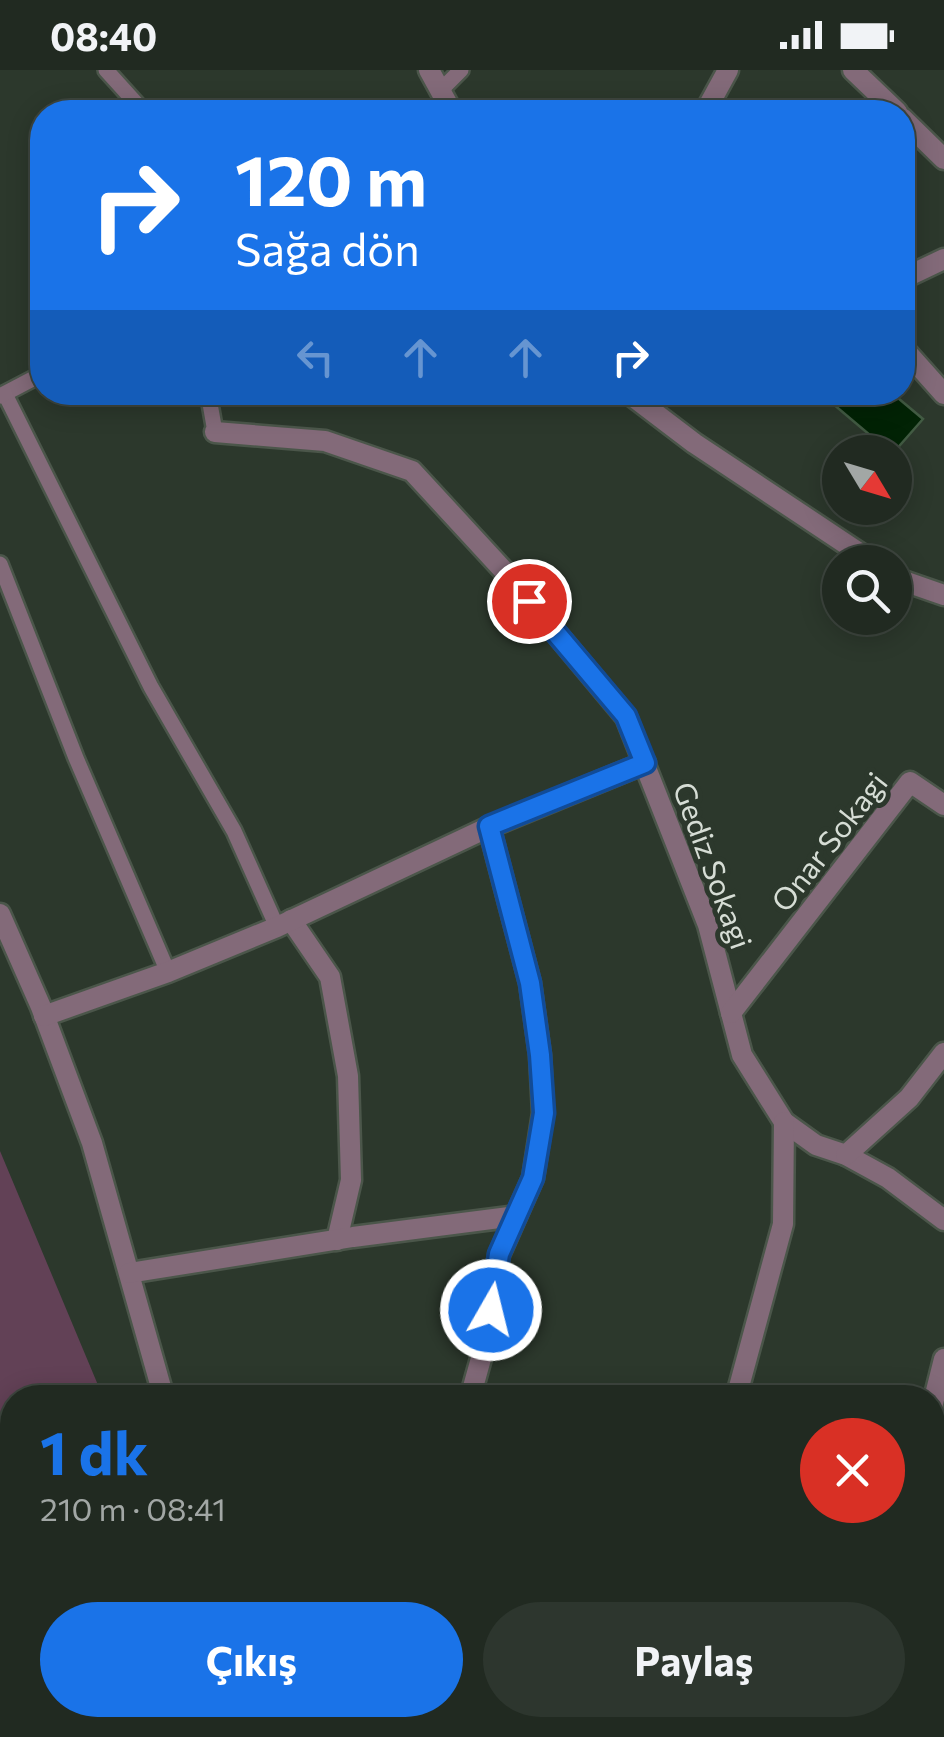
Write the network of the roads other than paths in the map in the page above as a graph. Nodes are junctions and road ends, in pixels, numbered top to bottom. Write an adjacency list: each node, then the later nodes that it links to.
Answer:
1 (106, 70): 7 (lane)
2 (429, 70): 6 (street)
3 (461, 70): 6 (lane)
4 (728, 70): 9 (street)
5 (854, 70): 10 (street)
6 (440, 91): 8 (street)
7 (133, 100)
8 (445, 100)
9 (712, 100)
10 (884, 100)
11 (915, 131): 12 (street)
12 (944, 159)
13 (944, 260): 14 (street)
14 (915, 273)
15 (915, 361): 17 (street)
16 (30, 380): 18 (lane)
17 (944, 394)
18 (2, 395): 30 (lane)
19 (210, 405): 21 (lane)
20 (644, 405): 22 (street)
21 (215, 432): 26 (street, Gediz Sokagi)
22 (847, 545)
23 (0, 564): 31 (lane)
24 (912, 584): 25 (street)
25 (944, 595)
26 (645, 763): 28 (street); 32 (street, Gediz Sokagi)
27 (944, 805): 32 (street, Onar Sokagi)
28 (489, 826): 30 (street); 37 (street)
29 (0, 914): 33 (street)
30 (284, 924): 31 (street); 39 (street)
31 (168, 972): 33 (street)
32 (731, 1013): 35 (street, Gediz Sokagi)
33 (44, 1016): 40 (street)
34 (944, 1054): 36 (street)
35 (784, 1122): 36 (street, Gediz Sokagi); 44 (street)
36 (846, 1155): 38 (street, Gediz Sokagi)
37 (516, 1216): 39 (street); 43 (street)
38 (944, 1220)
39 (337, 1240): 40 (street)
40 (128, 1273): 42 (street)
41 (944, 1360): 45 (street)
42 (160, 1385)
43 (474, 1385)
44 (740, 1385)
45 (938, 1385)

